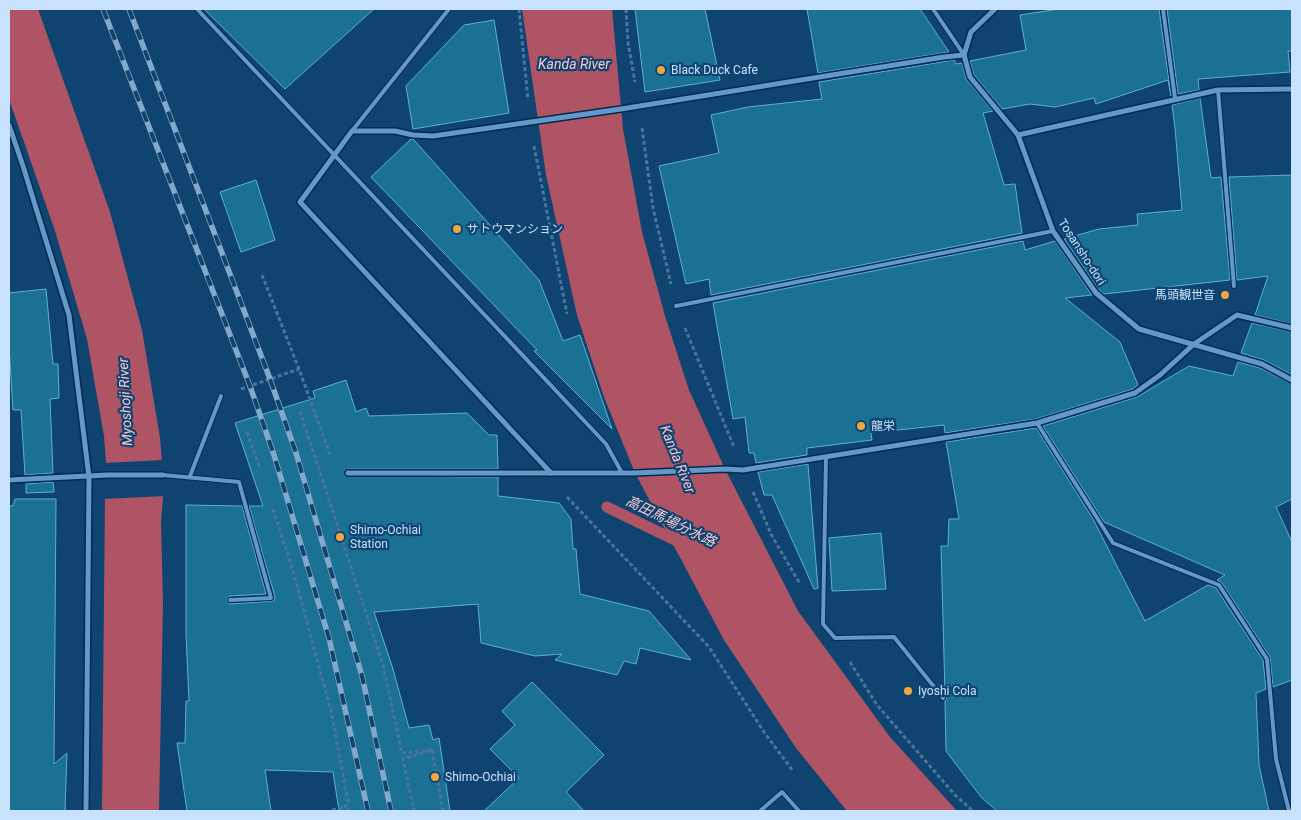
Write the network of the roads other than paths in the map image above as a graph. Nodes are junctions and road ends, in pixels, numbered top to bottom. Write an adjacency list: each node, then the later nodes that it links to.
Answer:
1 (197, 9): 13 (lane)
2 (449, 9): 11 (lane)
3 (933, 9): 6 (lane)
4 (995, 9): 6 (street)
5 (1163, 9): 9 (lane)
6 (964, 55): 11 (street); 12 (street, Tosansho-dori)
7 (1292, 89): 8 (street)
8 (1218, 90): 9 (street); 15 (lane)
9 (1175, 98): 12 (street)
10 (9, 125): 28 (street)
11 (352, 131): 13 (street)
12 (1018, 135): 14 (street, Tosansho-dori)
13 (334, 155): 23 (street); 24 (lane)
14 (1053, 231): 16 (lane); 18 (street, Tosansho-dori)
15 (1234, 286)
16 (676, 306)
17 (1292, 328): 18 (street)
18 (1194, 344): 19 (street, Tosansho-dori); 21 (street)
19 (1292, 380)
20 (222, 396): 27 (lane)
21 (1037, 422): 22 (street); 35 (lane)
22 (826, 458): 24 (street); 31 (lane)
23 (551, 473): 24 (street); 26 (street)
24 (622, 473)
25 (163, 474): 27 (lane); 28 (street)
26 (348, 474)
27 (190, 476): 30 (lane)
28 (89, 477): 29 (street); 32 (street)
29 (9, 480)
30 (230, 600)
31 (943, 698)
32 (86, 811)
33 (760, 811): 34 (lane)
34 (799, 811)
35 (1289, 811)

